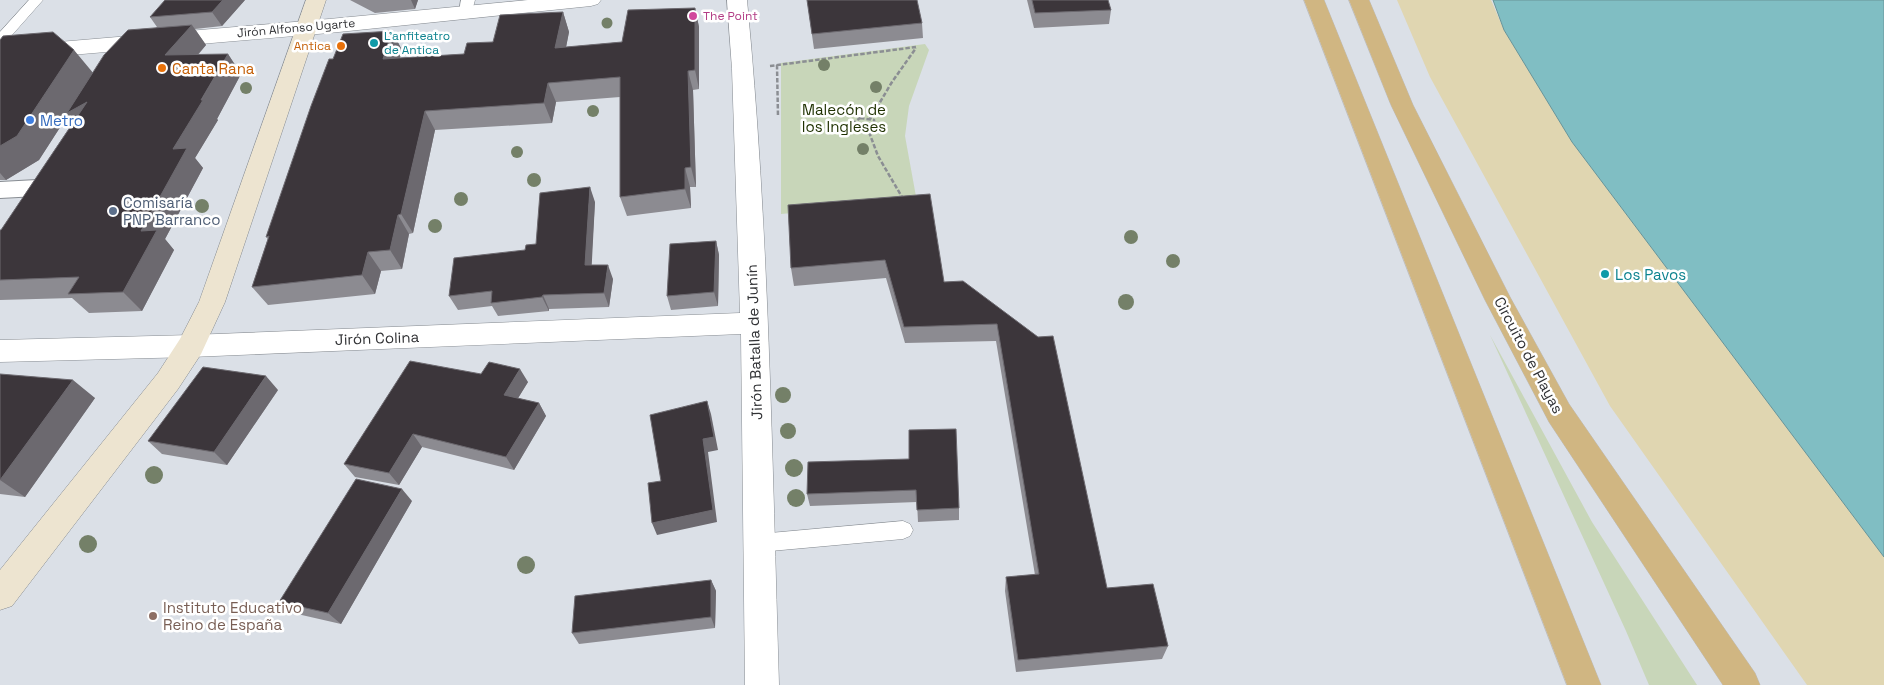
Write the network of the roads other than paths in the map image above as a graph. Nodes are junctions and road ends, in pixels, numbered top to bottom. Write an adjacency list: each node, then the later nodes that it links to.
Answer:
1 (36, 0): 9 (lane)
2 (316, 0): 10 (main road)
3 (591, 0): 7 (street, Jirón Alfonso Ugarte)
4 (737, 0): 18 (street, Jirón Batalla de Junín)
5 (1314, 0): 25 (highway)
6 (1359, 0): 26 (highway, Circuito de Playas)
7 (467, 6): 10 (street, Jirón Alfonso Ugarte)
8 (0, 23): 9 (lane)
9 (15, 23): 11 (lane)
10 (306, 27): 12 (street, Jirón Alfonso Ugarte); 19 (main road)
11 (0, 40)
12 (128, 42): 13 (street, Jirón Alfonso Ugarte); 14 (street)
13 (0, 54)
14 (112, 67)
15 (42, 180): 16 (street); 17 (street)
16 (0, 190)
17 (21, 210)
18 (754, 323): 19 (street, Jirón Colina); 22 (street, Jirón Batalla de Junín)
19 (191, 346): 20 (street, Jirón Colina); 23 (main road)
20 (0, 351)
21 (903, 530): 22 (lane)
22 (760, 543): 24 (street, Jirón Batalla de Junín)
23 (0, 596)
24 (762, 685)
25 (1584, 685)
26 (1743, 685)

